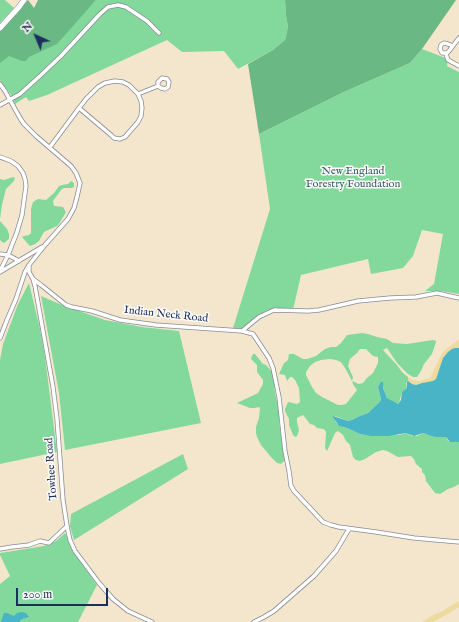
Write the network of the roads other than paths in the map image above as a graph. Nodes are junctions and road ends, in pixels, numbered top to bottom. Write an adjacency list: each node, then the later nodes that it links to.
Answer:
1 (24, 0): 2 (street)
2 (0, 28)
3 (159, 33): 11 (street)
4 (459, 38): 5 (street)
5 (453, 46): 6 (street); 6 (street)
6 (446, 54): 7 (street)
7 (459, 66)
8 (0, 84): 11 (street)
9 (158, 86): 10 (street)
10 (138, 94): 13 (street); 13 (street)
11 (10, 100): 12 (street); 14 (street)
12 (0, 105)
13 (79, 108): 14 (street)
14 (50, 147): 16 (street)
15 (0, 157): 18 (street)
16 (45, 245): 19 (street); 20 (street)
17 (0, 254): 18 (street)
18 (8, 255): 19 (street); 21 (street)
19 (19, 261): 21 (street)
20 (29, 266): 22 (street); 25 (street)
21 (0, 272)
22 (32, 279): 24 (street, Indian Neck Road); 26 (street, Towhee Road)
23 (459, 298): 24 (street)
24 (242, 331): 27 (street, Indian Neck Road)
25 (0, 338)
26 (67, 526): 29 (street); 30 (street, Towhee Road)
27 (350, 529): 28 (street, Indian Neck Road); 31 (street)
28 (459, 542)
29 (0, 549)
30 (152, 622)
31 (254, 622)

